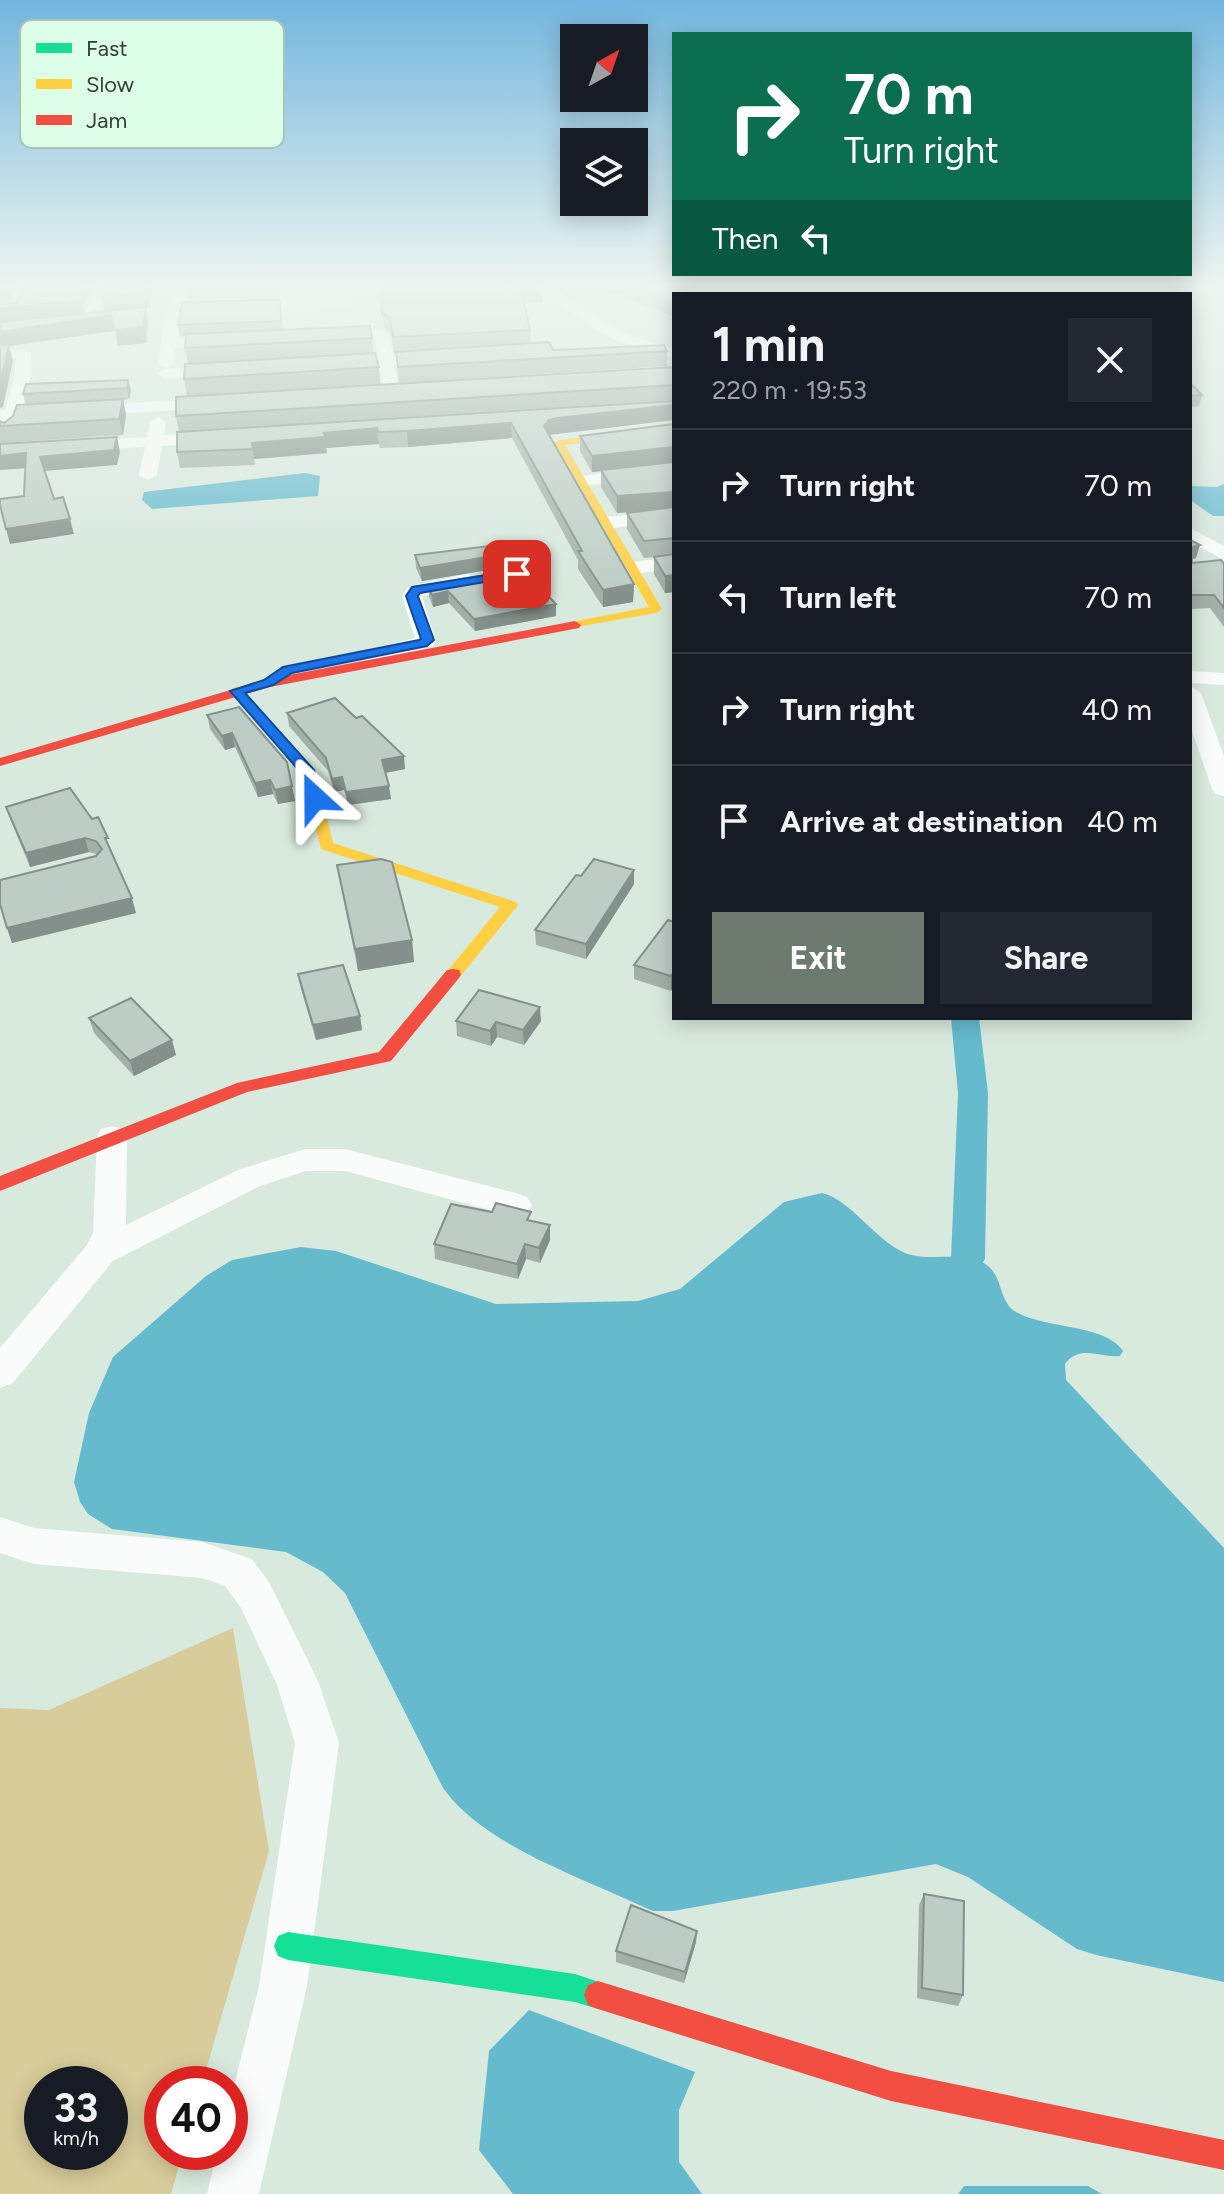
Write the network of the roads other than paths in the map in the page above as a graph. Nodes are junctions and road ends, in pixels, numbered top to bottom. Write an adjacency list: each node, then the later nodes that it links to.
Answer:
1 (18, 389): 6 (street)
2 (163, 389): 5 (street)
3 (391, 389): 7 (street)
4 (238, 402): 5 (street)
5 (161, 406): 6 (street); 10 (street)
6 (7, 415): 11 (street)
7 (398, 426)
8 (672, 430): 14 (street)
9 (243, 435): 10 (street)
10 (154, 441): 11 (street); 13 (street)
11 (1, 451)
12 (672, 470): 14 (street)
13 (148, 475)
14 (581, 481): 16 (street)
15 (672, 515): 16 (street)
16 (606, 523): 22 (street)
17 (1192, 535): 18 (street)
18 (1224, 554)
19 (672, 563): 22 (street)
20 (1224, 564): 21 (street)
21 (1201, 567)
22 (632, 568): 26 (street)
23 (490, 577): 26 (street)
24 (1192, 677): 25 (street)
25 (1224, 679)
26 (268, 683): 27 (street)
27 (237, 691): 29 (street); 31 (street)
28 (1192, 698): 30 (street)
29 (0, 762)
30 (1223, 781)
31 (112, 1137): 32 (street); 34 (street)
32 (0, 1184)
33 (516, 1205): 34 (street)
34 (101, 1252): 35 (street)
35 (0, 1373)
36 (0, 1535): 37 (street)
37 (288, 1946): 38 (street); 39 (street)
38 (1224, 2155)
39 (233, 2194)

